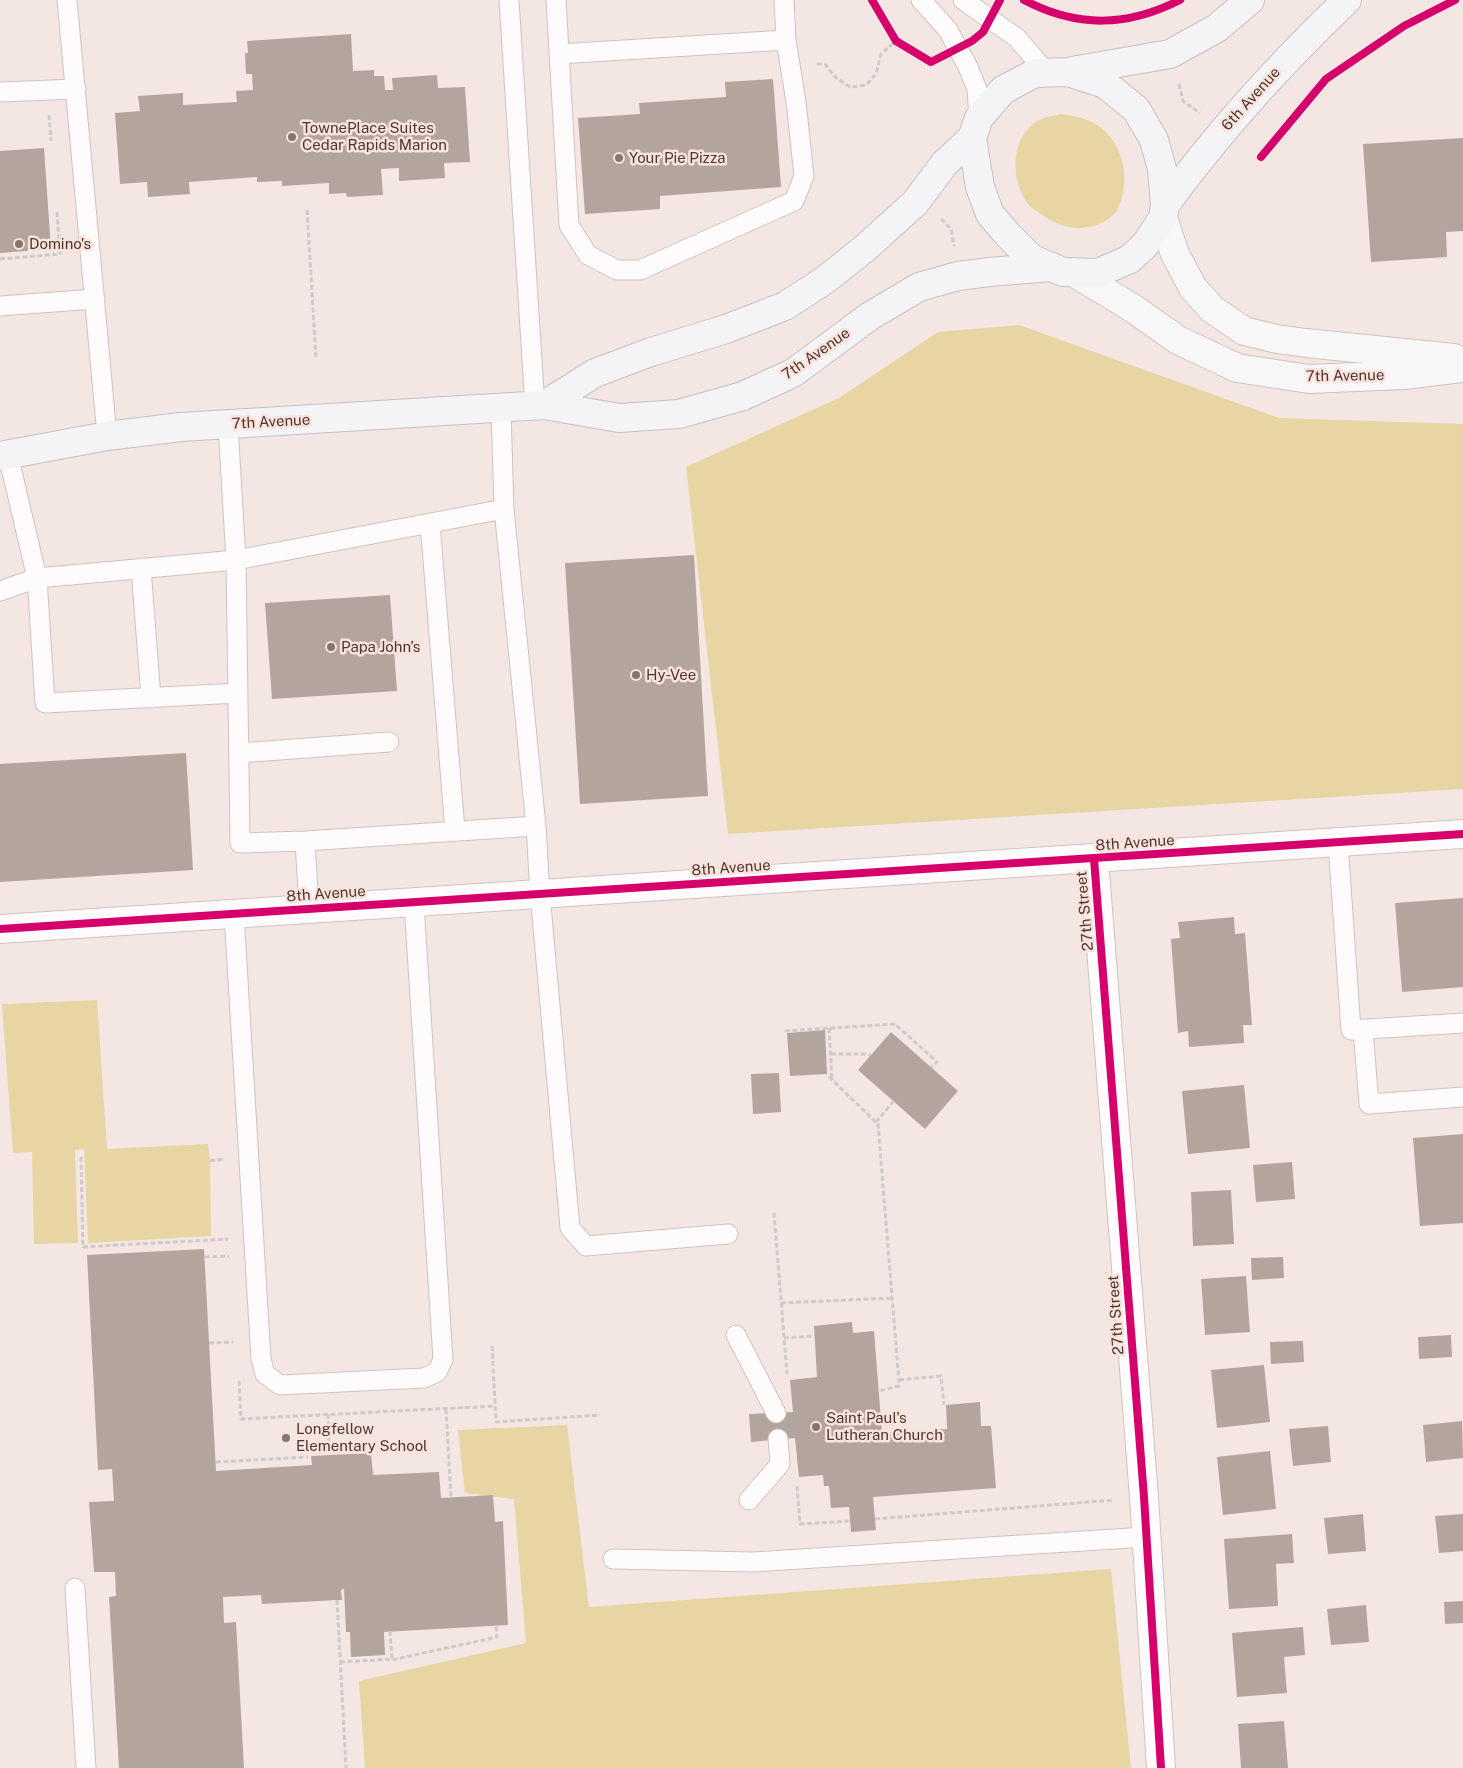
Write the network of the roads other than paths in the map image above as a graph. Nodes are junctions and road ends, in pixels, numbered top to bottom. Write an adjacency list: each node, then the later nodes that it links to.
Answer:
1 (67, 0): 12 (lane)
2 (509, 0): 21 (lane)
3 (556, 0): 10 (lane)
4 (784, 0): 9 (lane)
5 (921, 0): 14 (lane)
6 (963, 0): 11 (lane)
7 (1250, 0): 11 (main road)
8 (1347, 0): 15 (main road, 6th Avenue)
9 (786, 40): 10 (lane); 10 (lane)
10 (559, 54)
11 (1057, 73): 14 (main road, 7th Avenue); 15 (main road)
12 (76, 89): 13 (lane); 17 (lane)
13 (0, 92)
14 (976, 128): 16 (main road); 21 (main road, 7th Avenue)
15 (1164, 212): 16 (main road, 6th Avenue); 19 (main road, 7th Avenue)
16 (1062, 270): 20 (main road, 7th Avenue); 21 (main road, 7th Avenue)
17 (95, 298): 18 (lane); 24 (lane)
18 (0, 306)
19 (1463, 359)
20 (1463, 368)
21 (540, 406): 22 (main road, 7th Avenue)
22 (502, 409): 23 (main road, 7th Avenue); 26 (lane)
23 (228, 425): 24 (main road, 7th Avenue); 28 (lane)
24 (107, 436): 25 (main road, 7th Avenue)
25 (4, 456): 30 (lane)
26 (504, 509): 27 (lane); 36 (lane)
27 (430, 523): 28 (lane); 37 (lane)
28 (236, 560): 29 (lane); 32 (lane)
29 (141, 568): 30 (lane); 33 (lane)
30 (37, 578): 31 (lane); 33 (lane)
31 (0, 591)
32 (238, 693): 33 (lane); 35 (lane)
33 (151, 698)
34 (389, 742): 35 (lane)
35 (238, 753): 39 (lane)
36 (536, 826): 37 (lane); 42 (lane)
37 (455, 831): 39 (lane)
38 (1463, 834): 40 (street, 8th Avenue)
39 (305, 841): 44 (lane)
40 (1338, 843): 41 (street, 8th Avenue); 48 (lane)
41 (1094, 859): 42 (street, 8th Avenue); 55 (street, 27th Street)
42 (540, 894): 43 (street, 8th Avenue); 50 (lane)
43 (414, 902): 44 (street, 8th Avenue); 45 (lane)
44 (309, 909): 45 (street, 8th Avenue)
45 (234, 914): 46 (street, 8th Avenue)
46 (0, 929)
47 (1463, 1023): 48 (lane)
48 (1363, 1030): 49 (lane)
49 (1463, 1097)
50 (728, 1234)
51 (736, 1335): 52 (lane)
52 (776, 1413)
53 (778, 1439): 54 (lane)
54 (749, 1500)
55 (1146, 1537): 56 (lane); 59 (street, 27th Street)
56 (613, 1559)
57 (75, 1588): 58 (lane)
58 (86, 1768)
59 (1161, 1768)

